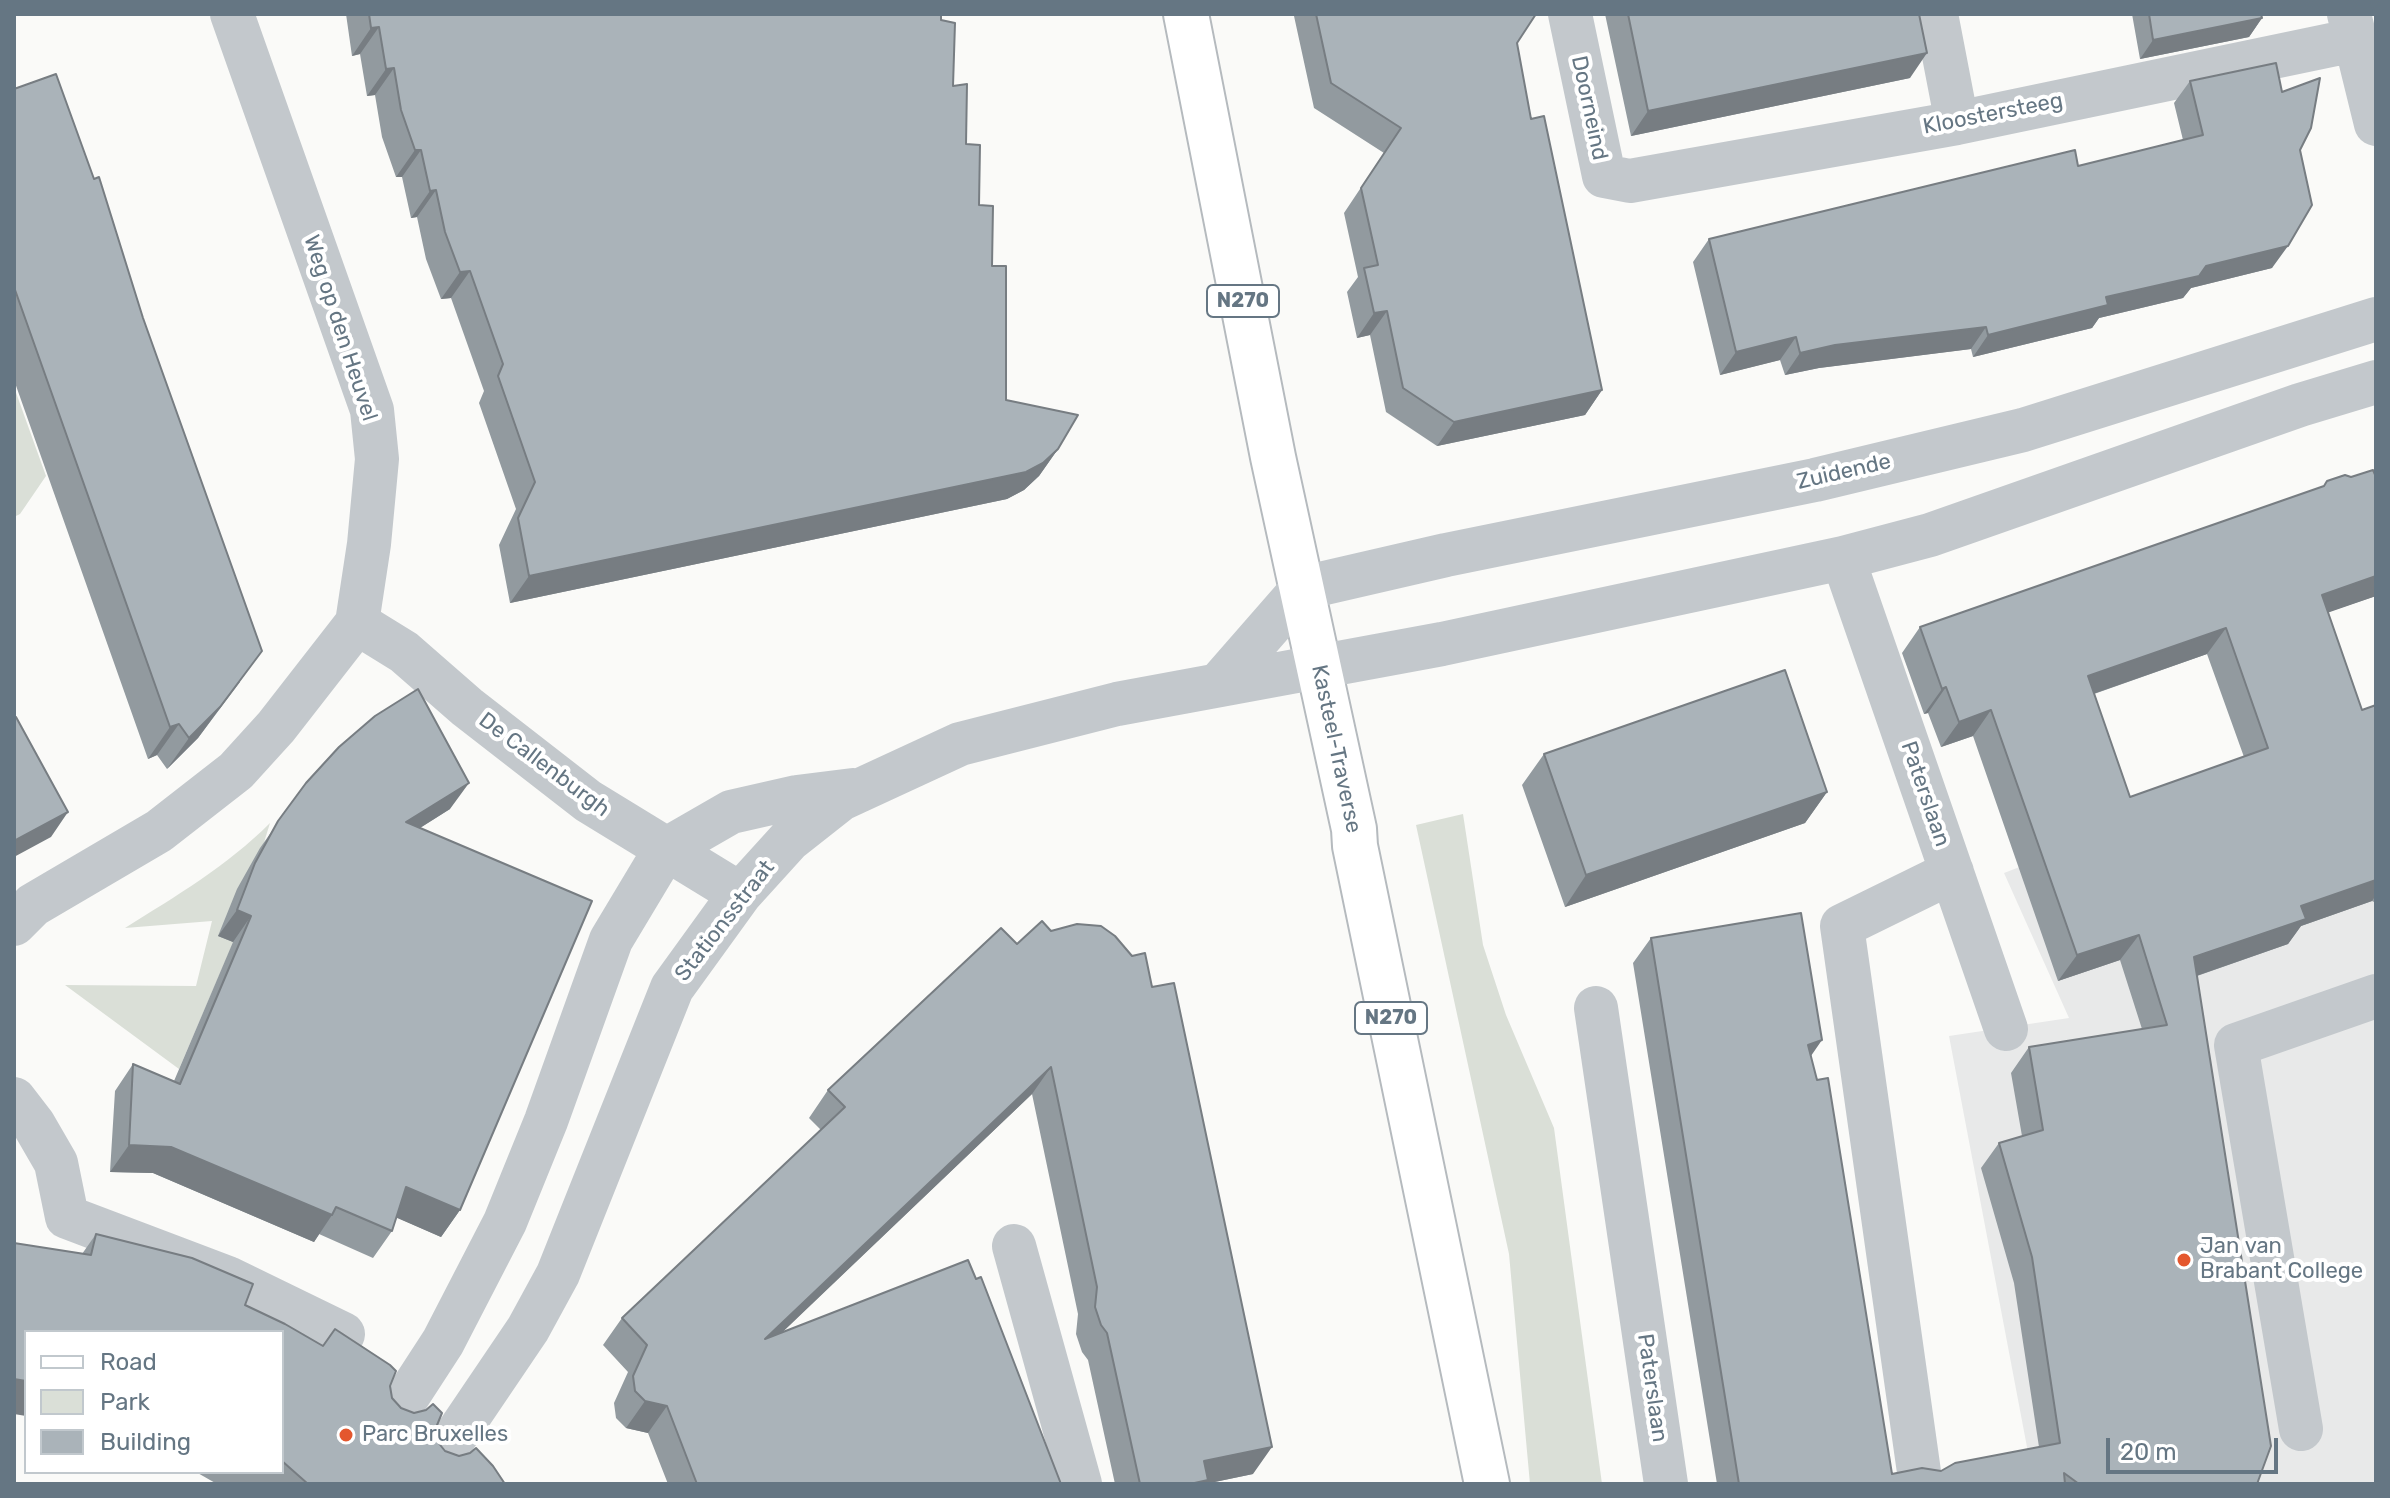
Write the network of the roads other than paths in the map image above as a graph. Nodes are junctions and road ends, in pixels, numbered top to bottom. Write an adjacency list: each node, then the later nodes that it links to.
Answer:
1 (232, 14): 13 (street, Weg op den Heuvel)
2 (1186, 14): 12 (main road, Kasteel-Traverse / N270)
3 (1570, 14): 8 (street, Doorneind)
4 (1936, 14): 6 (street)
5 (2352, 27): 6 (street, Kloostersteeg); 7 (street)
6 (1957, 123): 8 (street, Kloostersteeg)
7 (2376, 124)
8 (1630, 181)
9 (2376, 319): 12 (street, Zuidende)
10 (2376, 382): 11 (street)
11 (1843, 558): 14 (street); 18 (street, Paterslaan)
12 (1303, 588): 14 (main road, Kasteel-Traverse / N270); 15 (street)
13 (357, 623): 17 (street, De Callenburgh); 20 (street, Weg op den Heuvel)
14 (1318, 665): 15 (street, Stationsstraat); 32 (main road, Kasteel-Traverse / N270)
15 (1220, 683): 16 (street, Stationsstraat)
16 (863, 789): 17 (street); 19 (street, Stationsstraat)
17 (665, 850): 19 (street, De Callenburgh); 27 (street)
18 (1952, 872): 23 (street, Paterslaan); 30 (street)
19 (740, 894): 29 (street, Stationsstraat)
20 (14, 924)
21 (2376, 996): 28 (street)
22 (1596, 1008): 33 (street, Paterslaan)
23 (2006, 1029)
24 (14, 1099): 26 (street)
25 (1014, 1246): 31 (street)
26 (343, 1334)
27 (393, 1419)
28 (2301, 1429)
29 (438, 1462)
30 (1919, 1472)
31 (1080, 1484)
32 (1487, 1484)
33 (1666, 1484)

